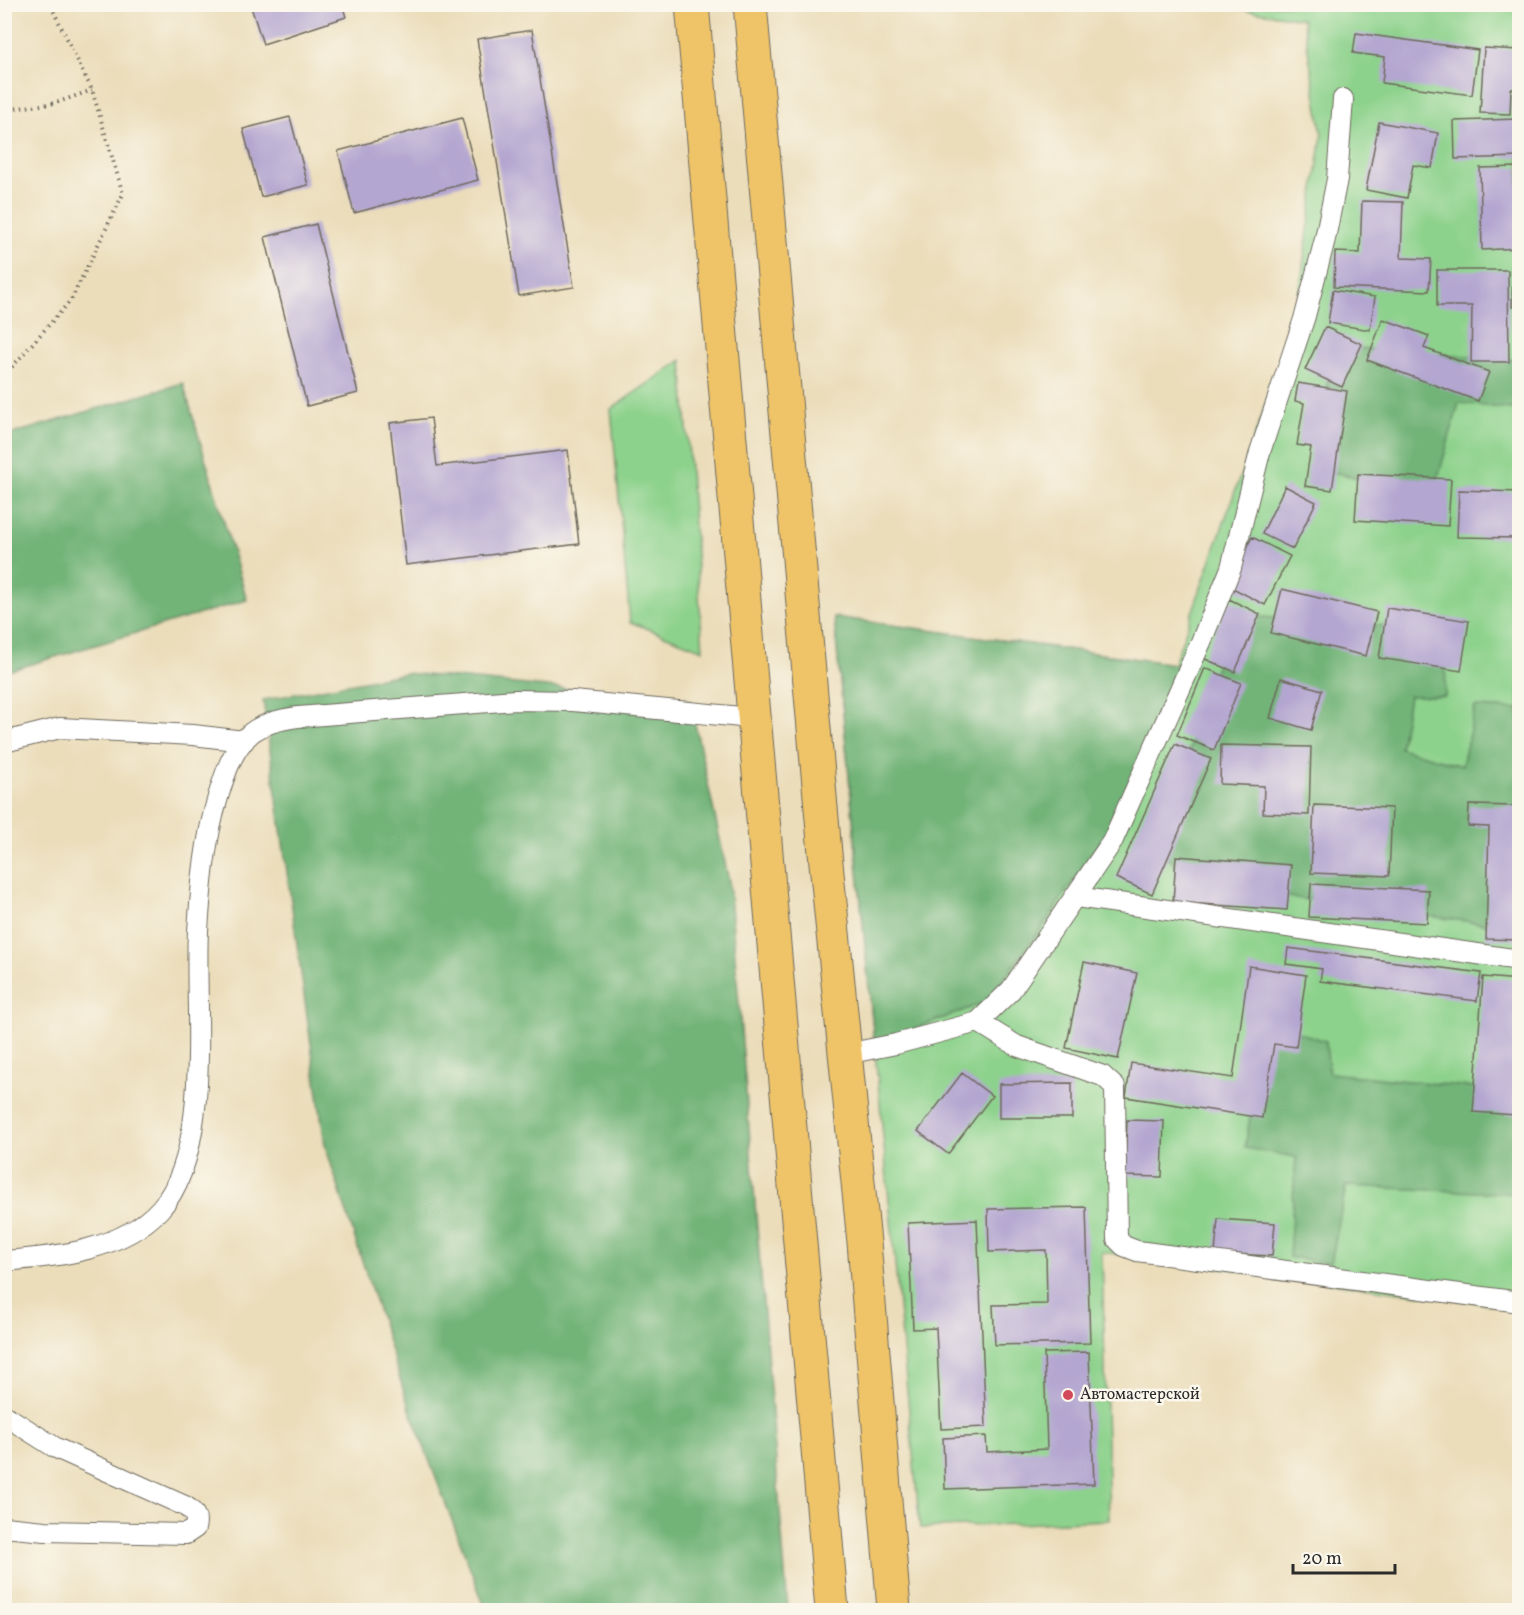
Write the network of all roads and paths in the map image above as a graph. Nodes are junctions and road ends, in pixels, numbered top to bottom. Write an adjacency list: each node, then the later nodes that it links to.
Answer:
1 (50, 4): 4 (path)
2 (692, 4): 8 (highway)
3 (750, 4): 14 (highway)
4 (92, 90): 6 (path); 7 (path)
5 (1344, 99): 11 (lane)
6 (4, 110)
7 (4, 376)
8 (752, 718): 9 (lane); 19 (highway)
9 (244, 741): 10 (lane); 15 (lane)
10 (4, 742)
11 (1076, 897): 12 (lane); 13 (lane)
12 (1520, 960)
13 (978, 1022): 14 (lane); 16 (lane)
14 (846, 1054): 20 (highway)
15 (4, 1261)
16 (1520, 1302)
17 (4, 1415): 18 (lane)
18 (4, 1527)
19 (832, 1611)
20 (894, 1611)

